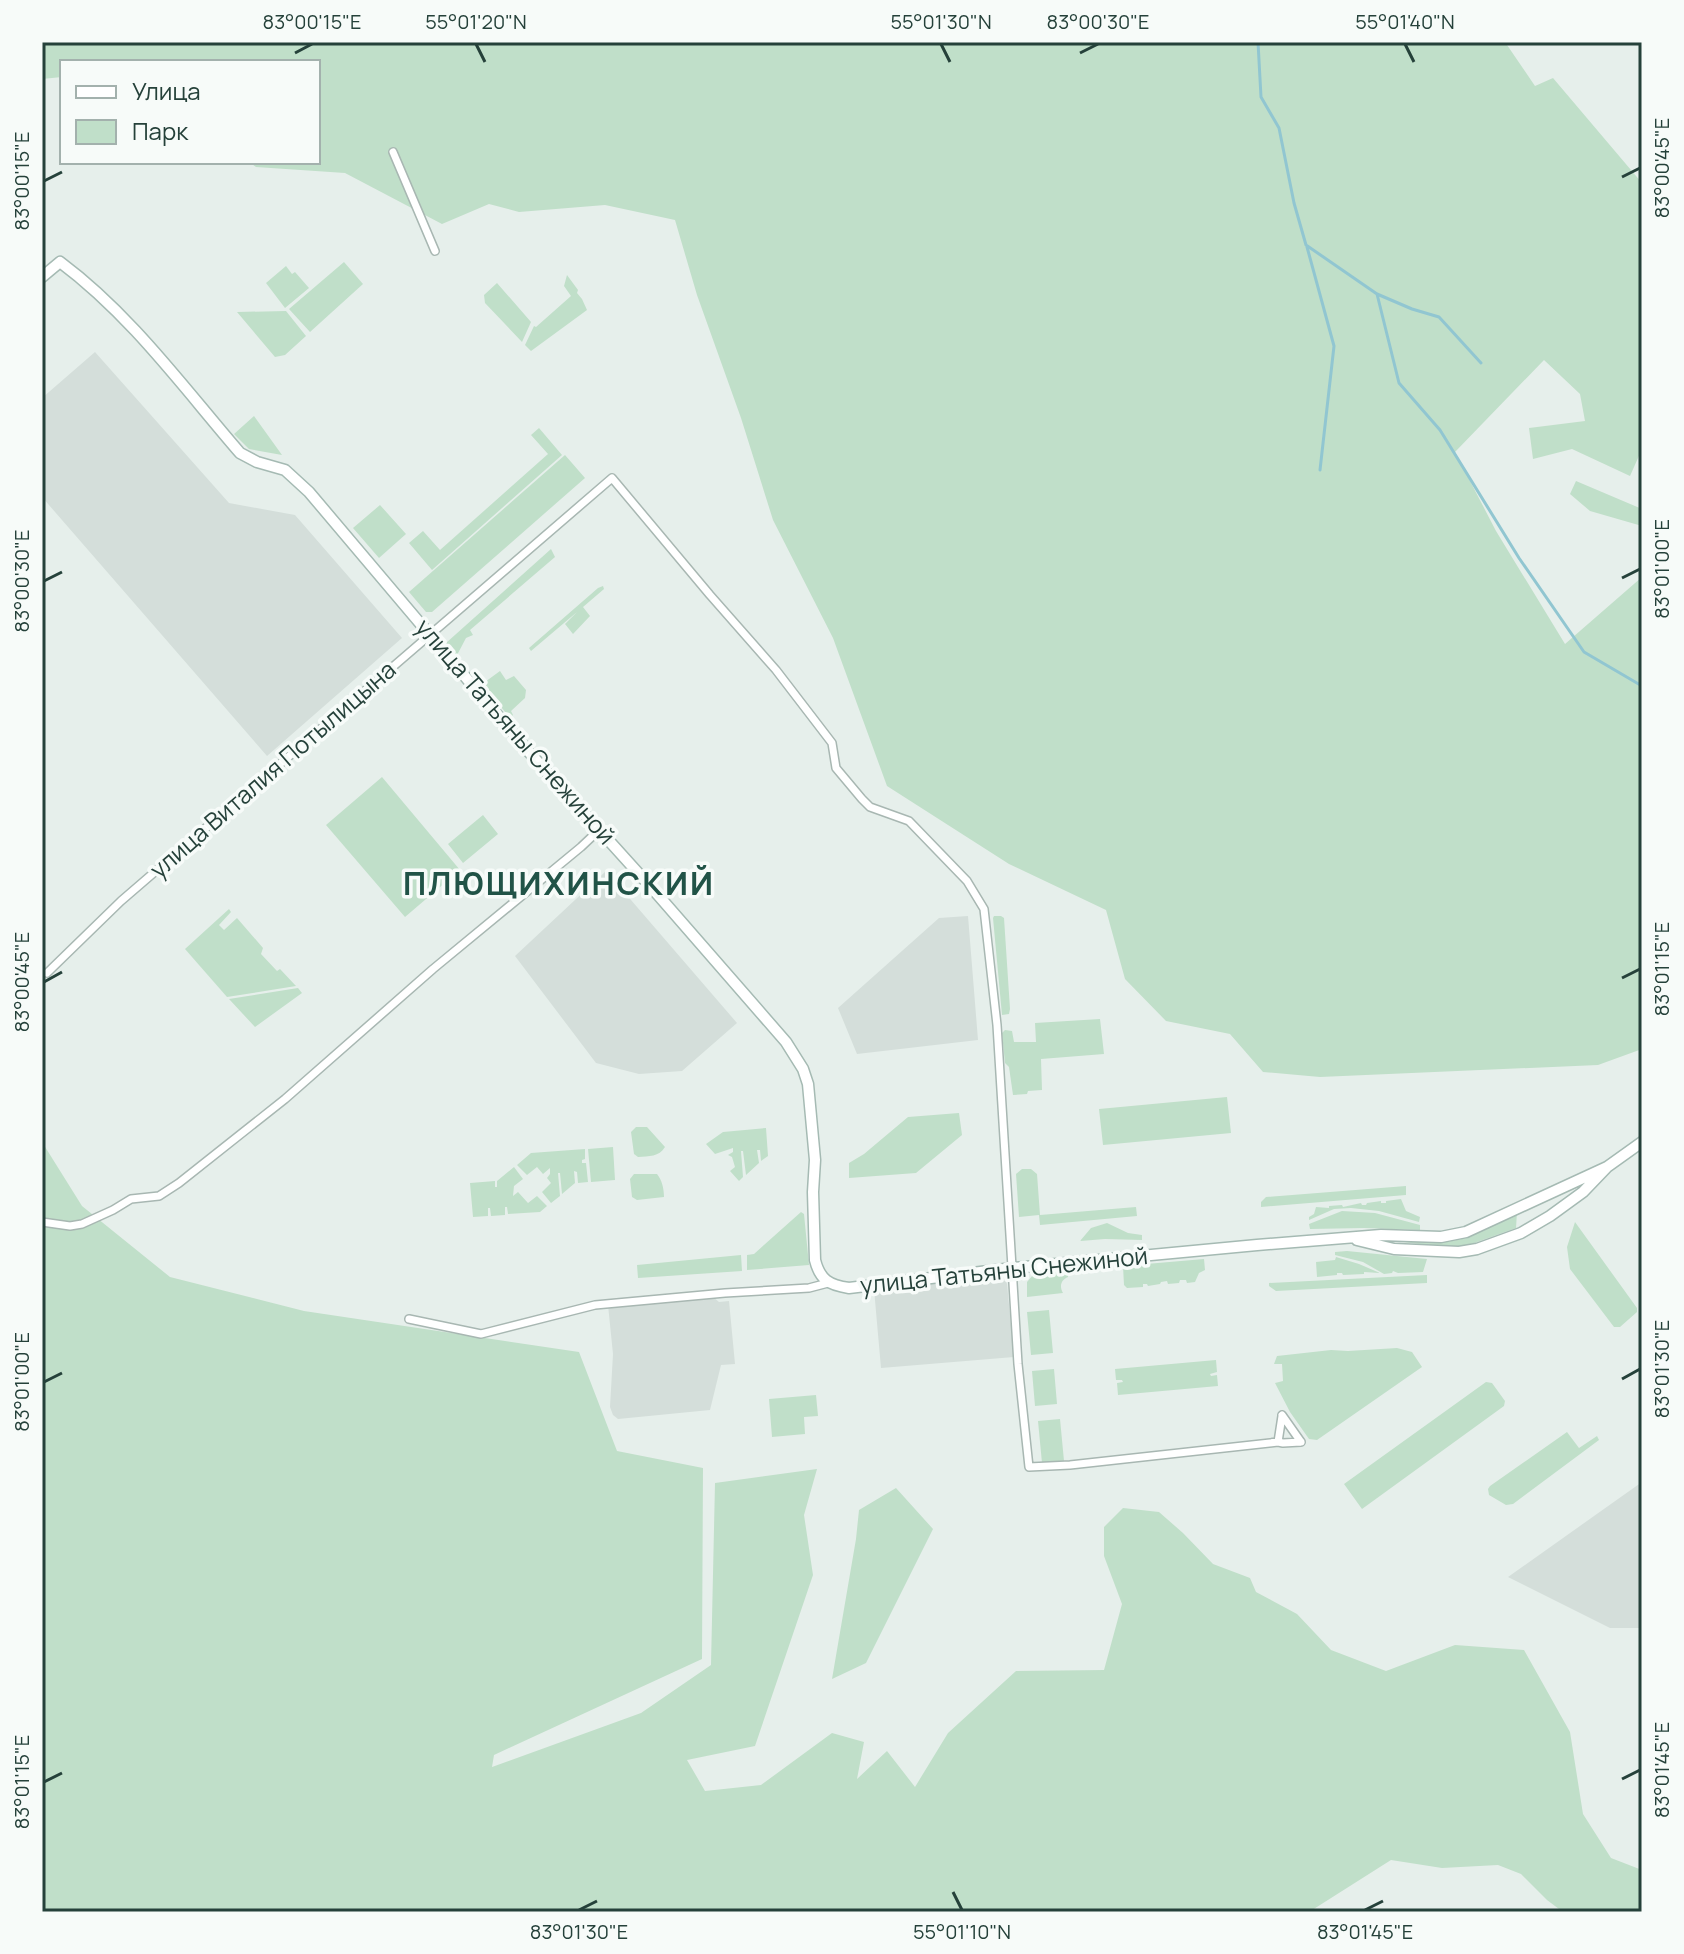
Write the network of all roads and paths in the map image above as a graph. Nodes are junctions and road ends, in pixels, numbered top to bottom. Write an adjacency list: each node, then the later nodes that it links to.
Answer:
1 (393, 152): 2 (street)
2 (435, 251)
3 (42, 277): 4 (street, улица Татьяны Снежиной)
4 (430, 635): 5 (street, улица Татьяны Снежиной); 6 (street, улица Виталия Потылицына); 11 (street, улица Виталия Потылицына)
5 (599, 830): 9 (street); 12 (street, улица Татьяны Снежиной)
6 (47, 973)
7 (1642, 1142): 8 (street)
8 (1607, 1167): 10 (street, улица Татьяны Снежиной); 10 (street, улица Татьяны Снежиной)
9 (42, 1222)
10 (1351, 1239): 11 (street, улица Татьяны Снежиной)
11 (1013, 1268): 12 (street, улица Татьяны Снежиной); 14 (street)
12 (828, 1283): 13 (street)
13 (409, 1319)
14 (1278, 1442)

